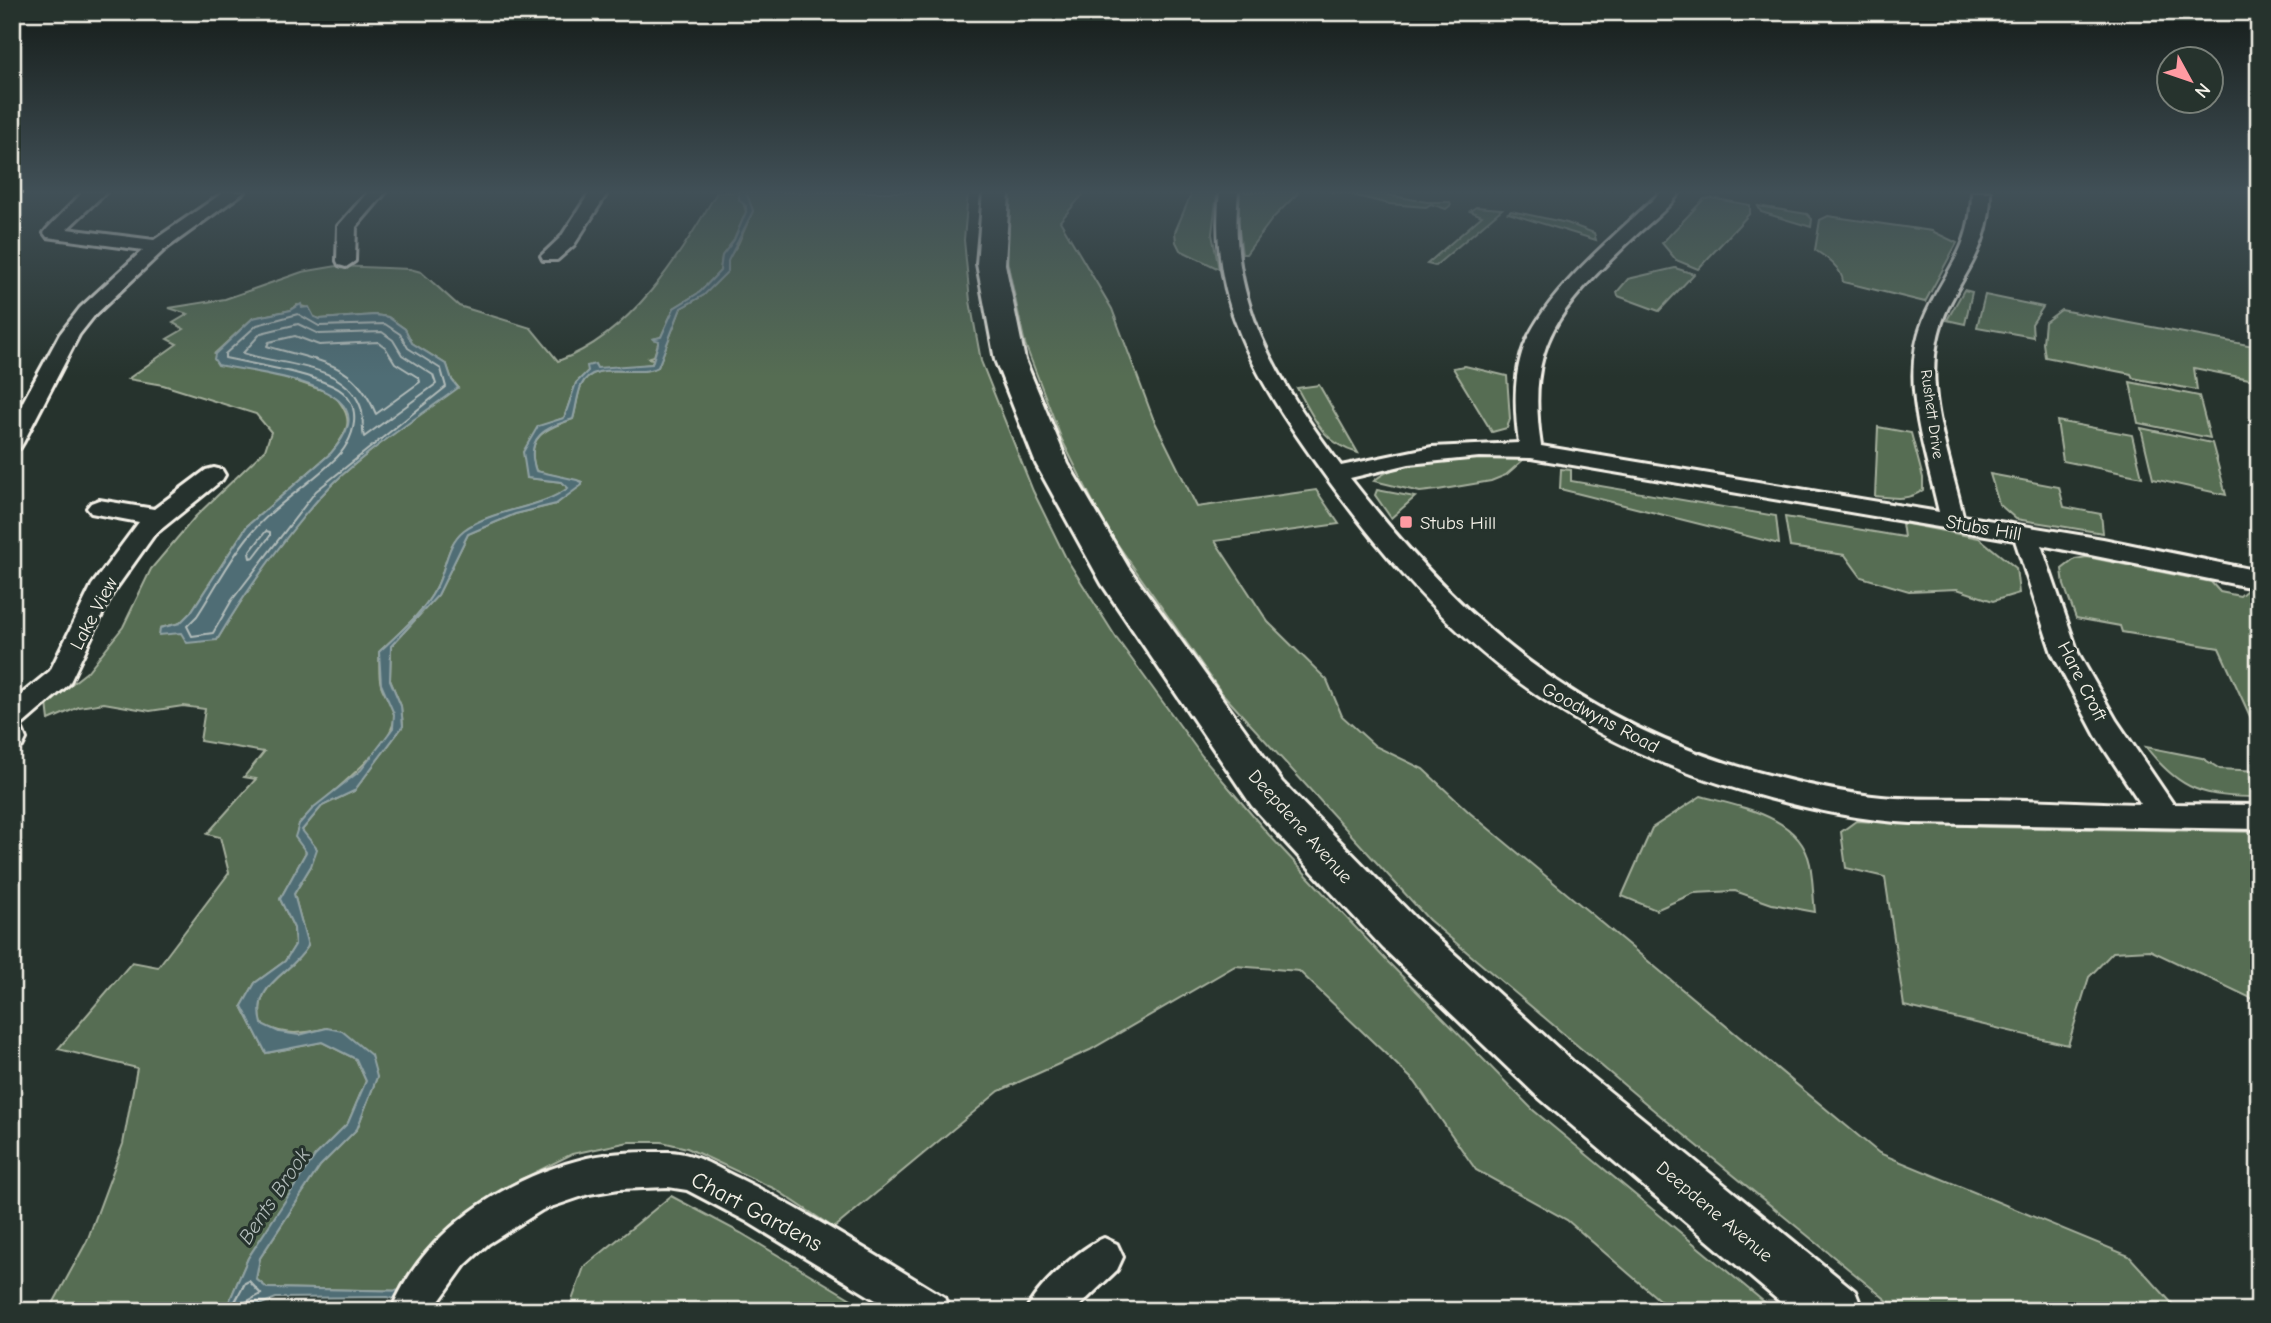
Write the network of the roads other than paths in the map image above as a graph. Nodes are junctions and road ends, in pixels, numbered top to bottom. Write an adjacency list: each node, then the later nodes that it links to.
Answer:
1 (150, 254): 10 (street)
2 (346, 254): 9 (street)
3 (553, 254): 8 (street)
4 (992, 254): 26 (highway, Deepdene Avenue)
5 (1228, 254): 13 (street, Goodwyns Road)
6 (1610, 254): 11 (street)
7 (1970, 254): 16 (street, Rushett Drive)
8 (550, 256)
9 (346, 261)
10 (12, 443)
11 (1531, 451): 13 (street, Stubs Hill); 16 (street, Stubs Hill)
12 (214, 475): 15 (street, Lake View)
13 (1335, 475): 20 (street, Goodwyns Road)
14 (99, 508): 15 (street)
15 (158, 517): 19 (street, Lake View)
16 (1953, 522): 17 (street, Stubs Hill)
17 (2025, 534): 18 (street, Stubs Hill); 20 (street, Hare Croft)
18 (2259, 580)
19 (12, 718)
20 (2165, 817): 21 (street, Goodwyns Road)
21 (2259, 817)
22 (1104, 1257): 25 (street)
23 (410, 1311): 24 (street, Chart Gardens)
24 (930, 1311)
25 (1045, 1311)
26 (1835, 1311)

